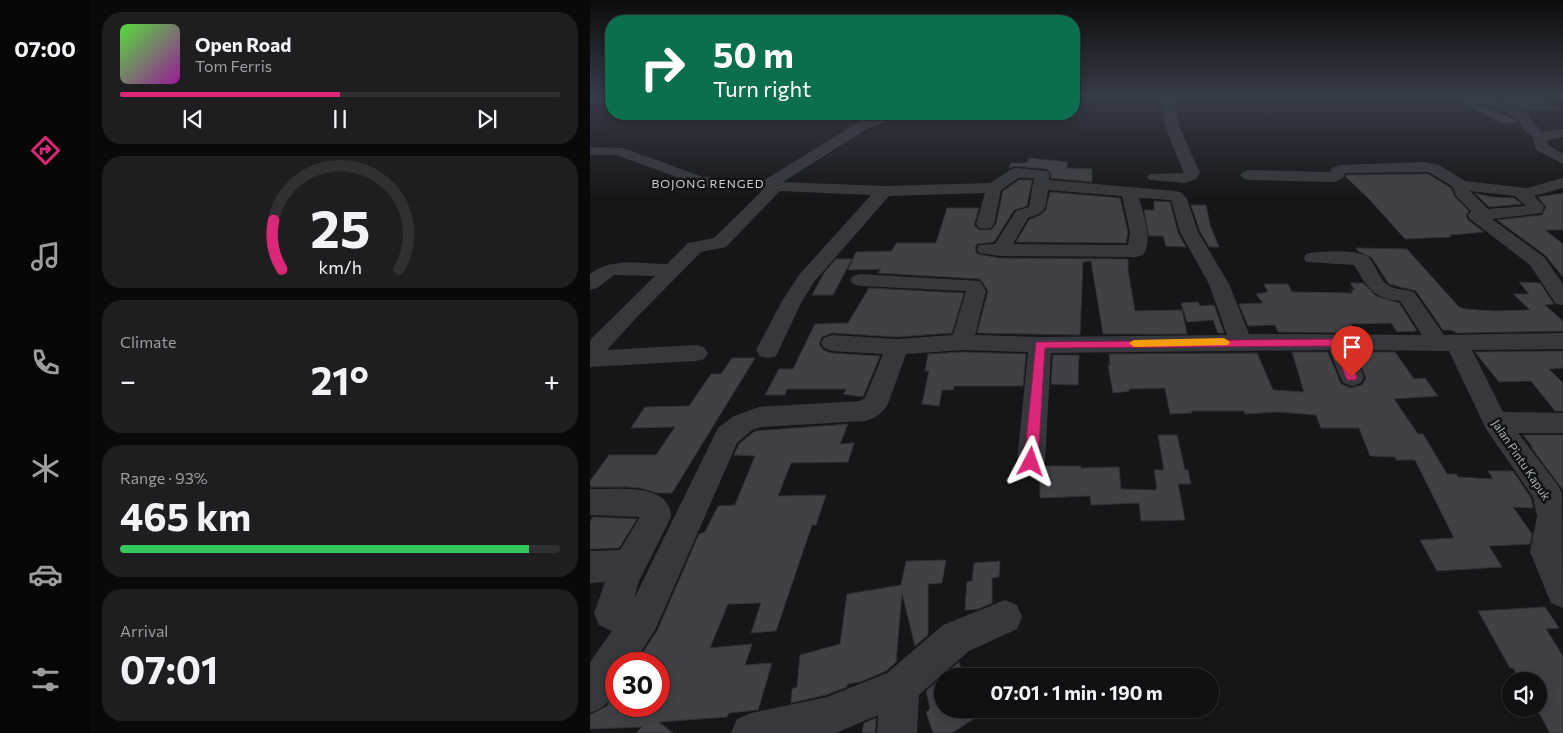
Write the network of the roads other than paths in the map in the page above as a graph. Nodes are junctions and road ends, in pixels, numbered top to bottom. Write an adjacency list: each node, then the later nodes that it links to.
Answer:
1 (857, 129): 13 (street)
2 (1174, 129): 9 (street)
3 (1531, 129): 5 (street)
4 (1563, 133): 5 (street)
5 (1540, 137): 7 (street)
6 (590, 150): 13 (street)
7 (1563, 160)
8 (1248, 176): 12 (street)
9 (1155, 177)
10 (1563, 183): 17 (street)
11 (1041, 184): 14 (street); 16 (street); 16 (street)
12 (1461, 185): 17 (street); 18 (street)
13 (770, 187): 15 (street); 21 (street)
14 (994, 188): 15 (street); 19 (street)
15 (884, 191): 33 (street)
16 (1129, 191): 27 (street)
17 (1525, 192): 18 (street)
18 (1483, 213): 24 (street)
19 (985, 224)
20 (1313, 258): 30 (street)
21 (672, 270): 23 (street); 34 (street)
22 (860, 280): 26 (street)
23 (590, 284)
24 (1563, 299)
25 (1563, 341): 30 (street)
26 (962, 342): 31 (street); 32 (street)
27 (1241, 342): 28 (street); 31 (street)
28 (1337, 342): 30 (street); 36 (street)
29 (832, 343): 32 (street)
30 (1451, 343): 37 (street, Jalan Pintu Kapuk)
31 (1040, 345): 39 (street)
32 (898, 347): 45 (street)
33 (768, 350)
34 (593, 351): 35 (street)
35 (696, 353)
36 (1352, 377)
37 (1495, 422): 38 (street); 43 (street, Jalan Pintu Kapuk)
38 (1563, 423)
39 (1031, 462)
40 (590, 502): 41 (street)
41 (629, 565): 42 (street); 45 (street)
42 (590, 567)
43 (1563, 591)
44 (1005, 617): 46 (street)
45 (643, 618): 47 (street)
46 (900, 686): 48 (street); 49 (street)
47 (590, 694)
48 (751, 733)
49 (897, 733)

